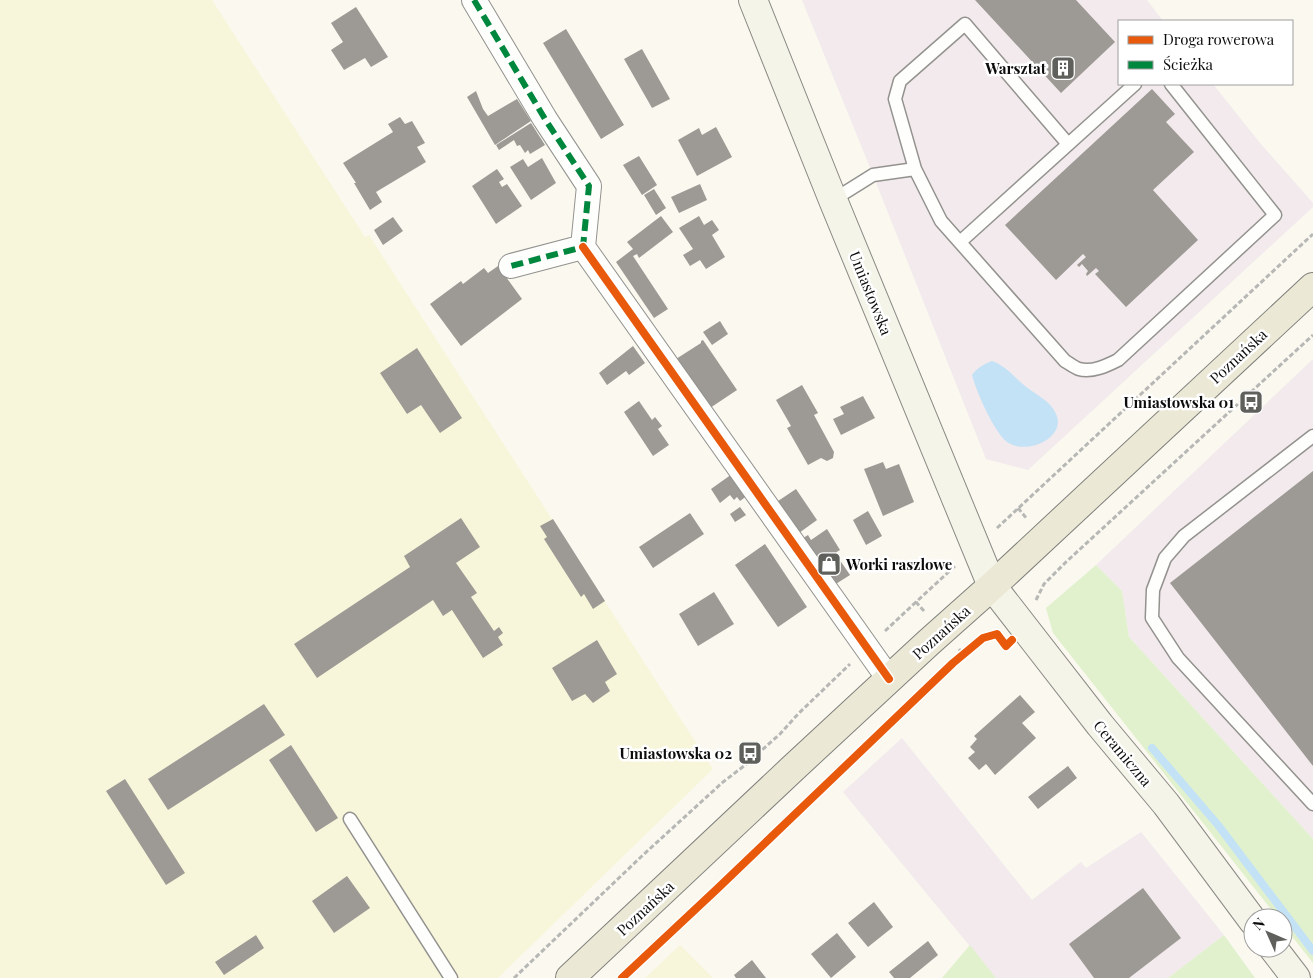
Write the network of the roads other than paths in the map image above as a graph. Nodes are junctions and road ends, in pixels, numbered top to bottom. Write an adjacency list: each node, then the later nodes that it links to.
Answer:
1 (474, 0): 9 (street)
2 (753, 0): 7 (main road, Umiastowska)
3 (1134, 85): 5 (lane)
4 (1172, 85): 8 (lane)
5 (1068, 144): 6 (lane); 8 (lane)
6 (915, 169): 7 (lane); 8 (lane)
7 (833, 200): 13 (main road, Umiastowska)
8 (960, 242)
9 (582, 247): 10 (street); 14 (street)
10 (511, 266)
11 (1313, 287): 13 (main road, Poznańska)
12 (1313, 436): 15 (lane)
13 (992, 586): 14 (main road, Poznańska); 17 (main road, Ceramiczna)
14 (889, 679): 20 (main road, Poznańska)
15 (1313, 804)
16 (350, 819): 19 (lane)
17 (1243, 908)
18 (1281, 958): 21 (main road)
19 (451, 978)
20 (570, 978)
21 (1296, 978)

